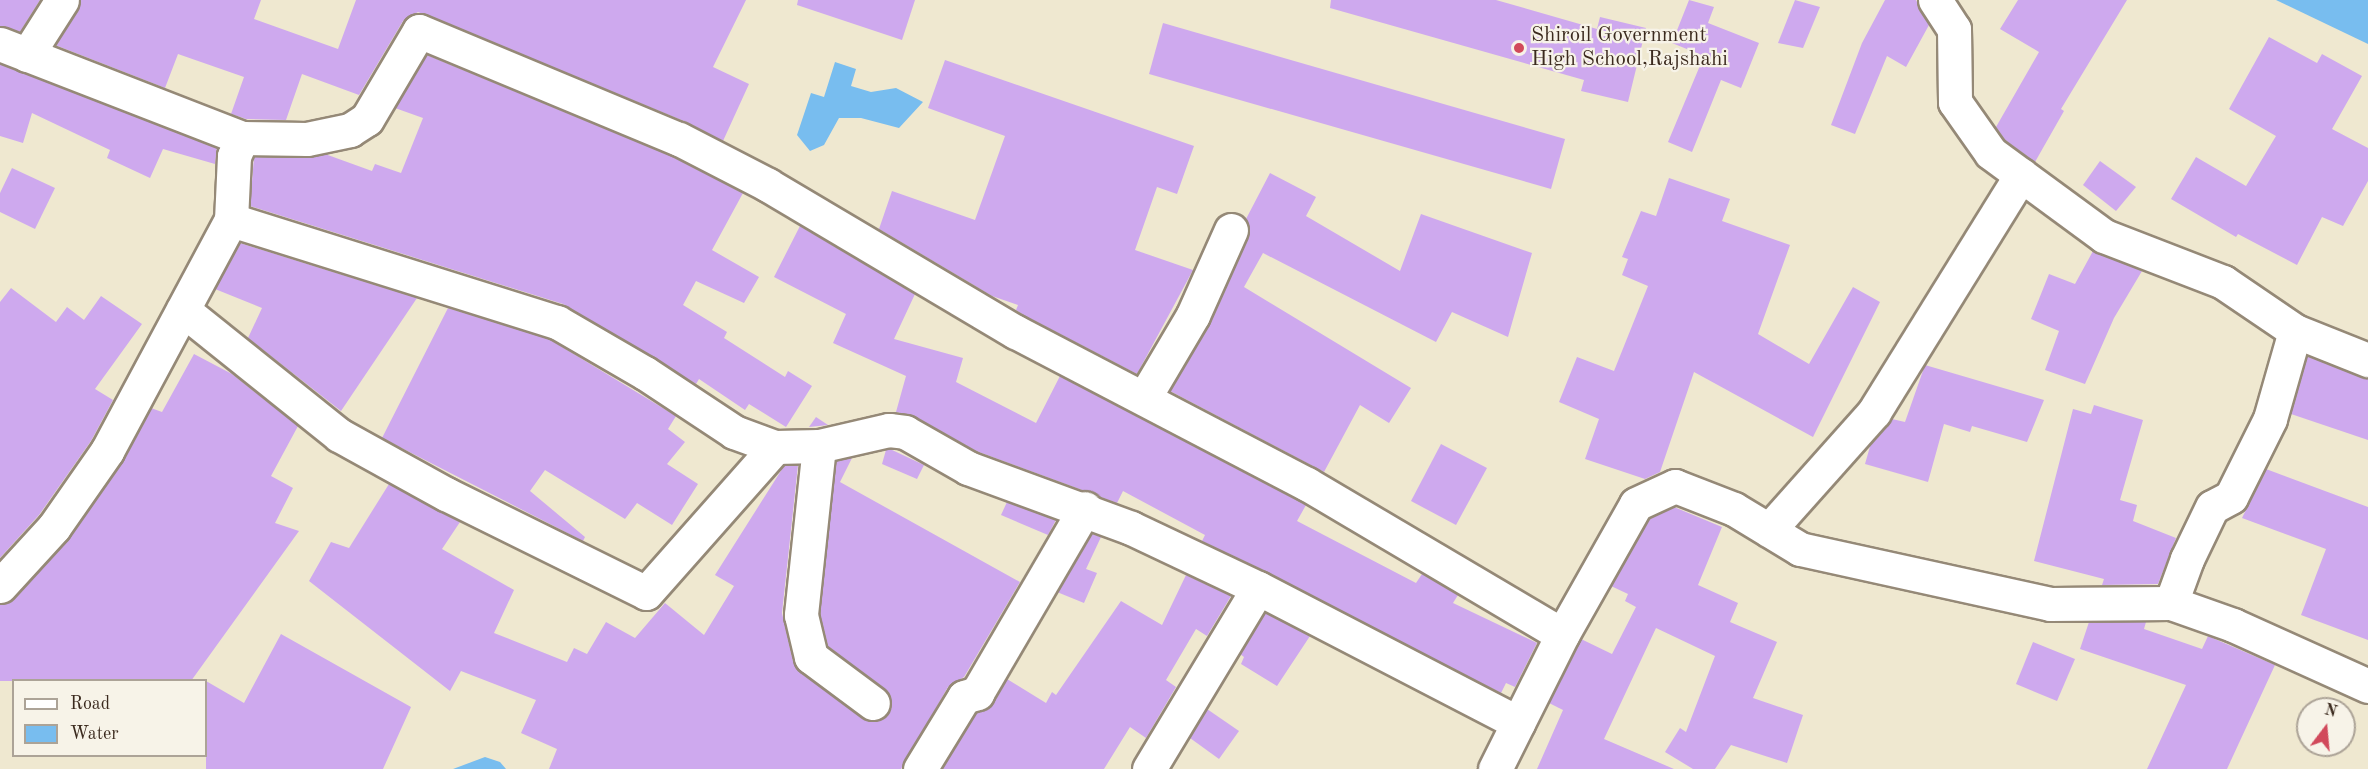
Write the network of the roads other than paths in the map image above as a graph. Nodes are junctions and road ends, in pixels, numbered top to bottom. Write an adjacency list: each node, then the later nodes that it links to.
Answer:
1 (62, 0): 3 (street)
2 (1935, 0): 5 (street)
3 (14, 50): 4 (street)
4 (242, 138): 6 (street); 11 (street)
5 (2021, 175): 9 (street); 15 (street)
6 (231, 220): 8 (street); 13 (street)
7 (1231, 230): 11 (street)
8 (183, 310): 13 (street); 16 (street)
9 (2295, 331): 10 (street); 18 (street)
10 (2368, 360)
11 (1144, 398): 19 (street)
12 (819, 446): 13 (street); 14 (street); 21 (street)
13 (775, 447)
14 (1085, 508): 17 (street); 23 (street)
15 (1769, 530): 18 (street); 19 (street)
16 (0, 586)
17 (1258, 588): 22 (street); 24 (street)
18 (2171, 603): 20 (street)
19 (1562, 635): 22 (street)
20 (2368, 686)
21 (873, 703)
22 (1518, 723): 25 (street)
23 (920, 769)
24 (1149, 769)
25 (1495, 769)

